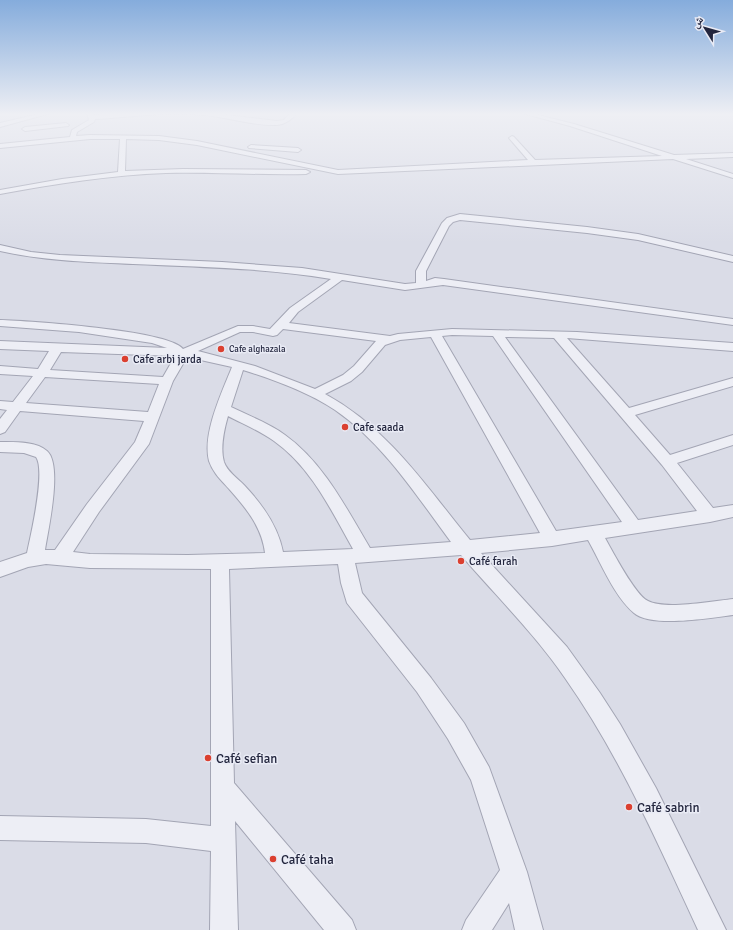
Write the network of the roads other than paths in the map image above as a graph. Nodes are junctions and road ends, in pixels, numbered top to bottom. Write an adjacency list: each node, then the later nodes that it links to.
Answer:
1 (122, 156): 8 (street)
2 (263, 156): 7 (street)
3 (528, 156): 6 (street)
4 (685, 156): 5 (street)
5 (673, 157): 6 (street); 9 (street)
6 (533, 162): 7 (street)
7 (338, 172): 8 (street)
8 (121, 175): 10 (street)
9 (733, 176)
10 (0, 192)
11 (0, 248): 13 (street)
12 (733, 259): 14 (street)
13 (341, 276): 14 (street); 17 (street)
14 (421, 282): 15 (street)
15 (733, 322)
16 (0, 323): 25 (street)
17 (282, 325): 21 (street); 25 (street)
18 (434, 333): 19 (street); 21 (street); 46 (street)
19 (497, 334): 20 (street); 44 (street)
20 (558, 334): 23 (street); 36 (street)
21 (389, 339): 31 (street)
22 (0, 345): 24 (street)
23 (733, 347)
24 (57, 348): 25 (street); 28 (street)
25 (183, 353): 26 (street); 29 (street)
26 (238, 365): 31 (street); 35 (street)
27 (0, 370): 28 (street)
28 (42, 372): 29 (street); 34 (street)
29 (167, 381): 37 (street)
30 (727, 383): 32 (street); 36 (street)
31 (316, 394): 47 (street)
32 (733, 394)
33 (0, 405): 34 (street)
34 (17, 406): 37 (street); 38 (street)
35 (224, 409): 48 (street); 51 (street)
36 (626, 413): 41 (street)
37 (153, 417): 50 (street)
38 (0, 429)
39 (733, 440): 41 (street)
40 (0, 447): 49 (street)
41 (667, 461): 43 (street)
42 (733, 511): 43 (street)
43 (710, 516): 44 (street)
44 (634, 527): 45 (street)
45 (593, 533): 46 (street); 54 (street)
46 (552, 539): 47 (street)
47 (467, 548): 48 (street); 63 (street)
48 (355, 555): 51 (street); 58 (street)
49 (35, 558): 50 (street); 53 (street)
50 (59, 558): 52 (street)
51 (275, 559): 52 (street)
52 (220, 562): 55 (street)
53 (0, 570)
54 (733, 607)
55 (223, 788): 57 (street); 60 (street)
56 (0, 828): 57 (street)
57 (223, 840): 59 (street)
58 (514, 872): 61 (street); 62 (street)
59 (224, 930)
60 (342, 930)
61 (476, 930)
62 (529, 930)
63 (712, 930)

